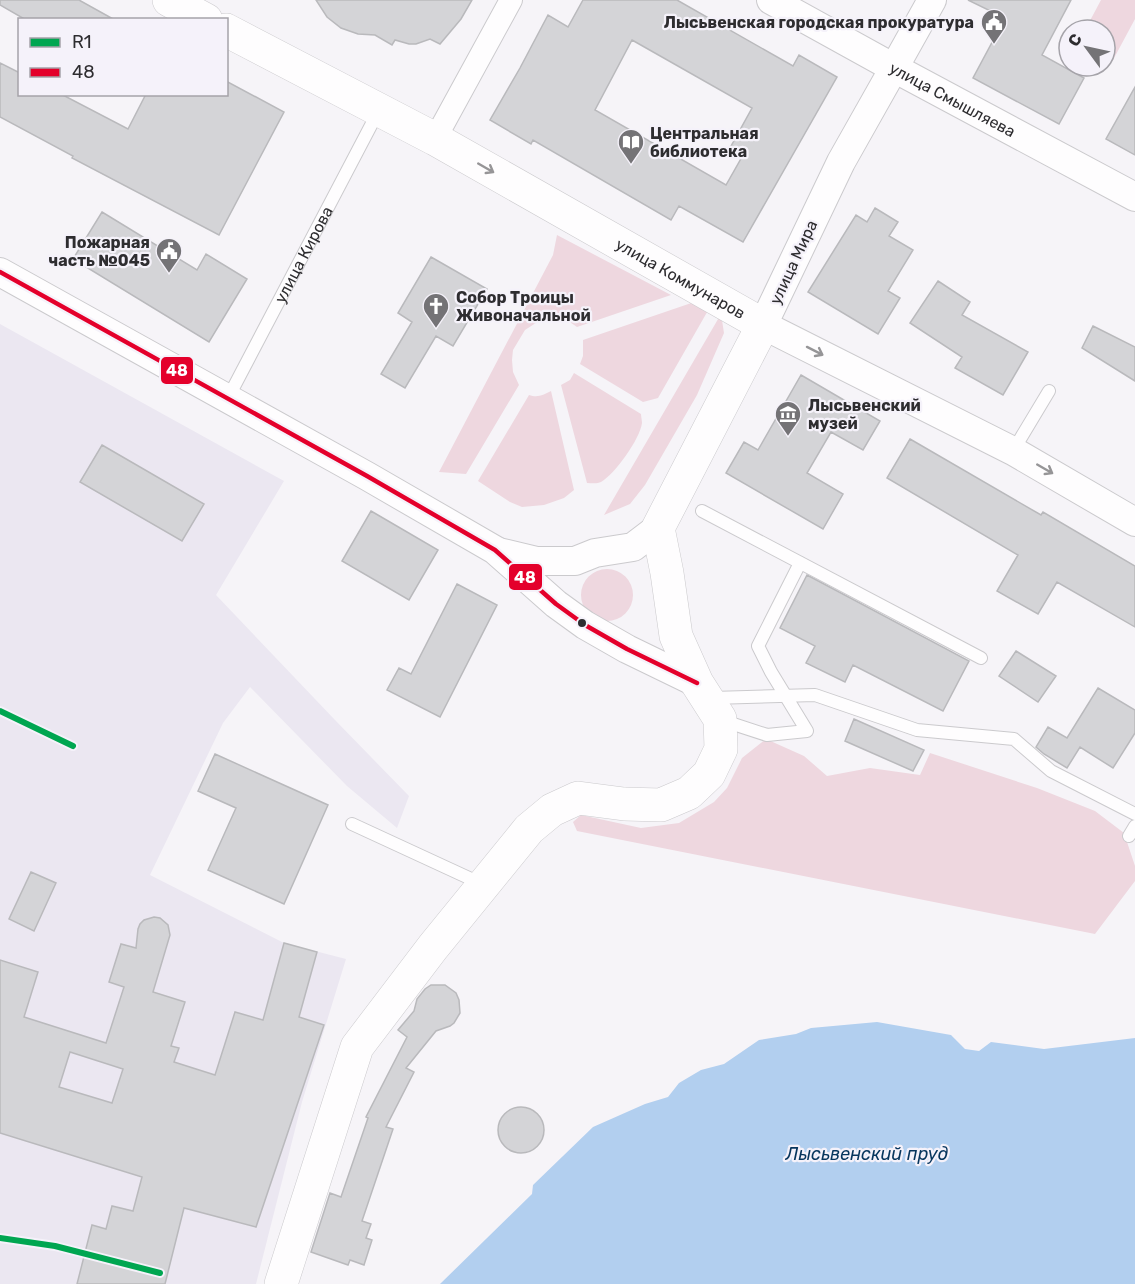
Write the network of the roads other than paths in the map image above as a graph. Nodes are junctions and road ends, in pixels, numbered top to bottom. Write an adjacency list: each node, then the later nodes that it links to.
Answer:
1 (169, 0): 5 (main road)
2 (511, 0): 9 (street)
3 (771, 0): 7 (street, улица Смышляева)
4 (932, 0): 7 (street, улица Мира)
5 (202, 18)
6 (228, 31): 8 (main road, улица Коммунаров)
7 (894, 68): 10 (street, улица Смышляева); 12 (street, улица Мира)
8 (378, 111): 9 (main road, улица Коммунаров); 14 (lane, улица Кирова)
9 (435, 139): 12 (main road, улица Коммунаров, one-way to 12)
10 (1135, 197)
11 (0, 272): 14 (street)
12 (763, 325): 15 (street, улица Коммунаров, one-way to 15); 18 (main road, улица Мира)
13 (1049, 391): 15 (lane)
14 (228, 398): 19 (street)
15 (1013, 451): 17 (street, улица Коммунаров, one-way to 17)
16 (702, 511): 20 (lane)
17 (1135, 522)
18 (658, 528): 19 (street); 23 (main road)
19 (495, 550): 23 (street)
20 (800, 563): 21 (lane); 22 (lane)
21 (981, 658)
22 (785, 696): 23 (lane); 23 (lane); 24 (lane)
23 (708, 700): 26 (main road)
24 (1135, 814)
25 (352, 824): 26 (lane)
26 (483, 884): 27 (main road)
27 (281, 1284)

